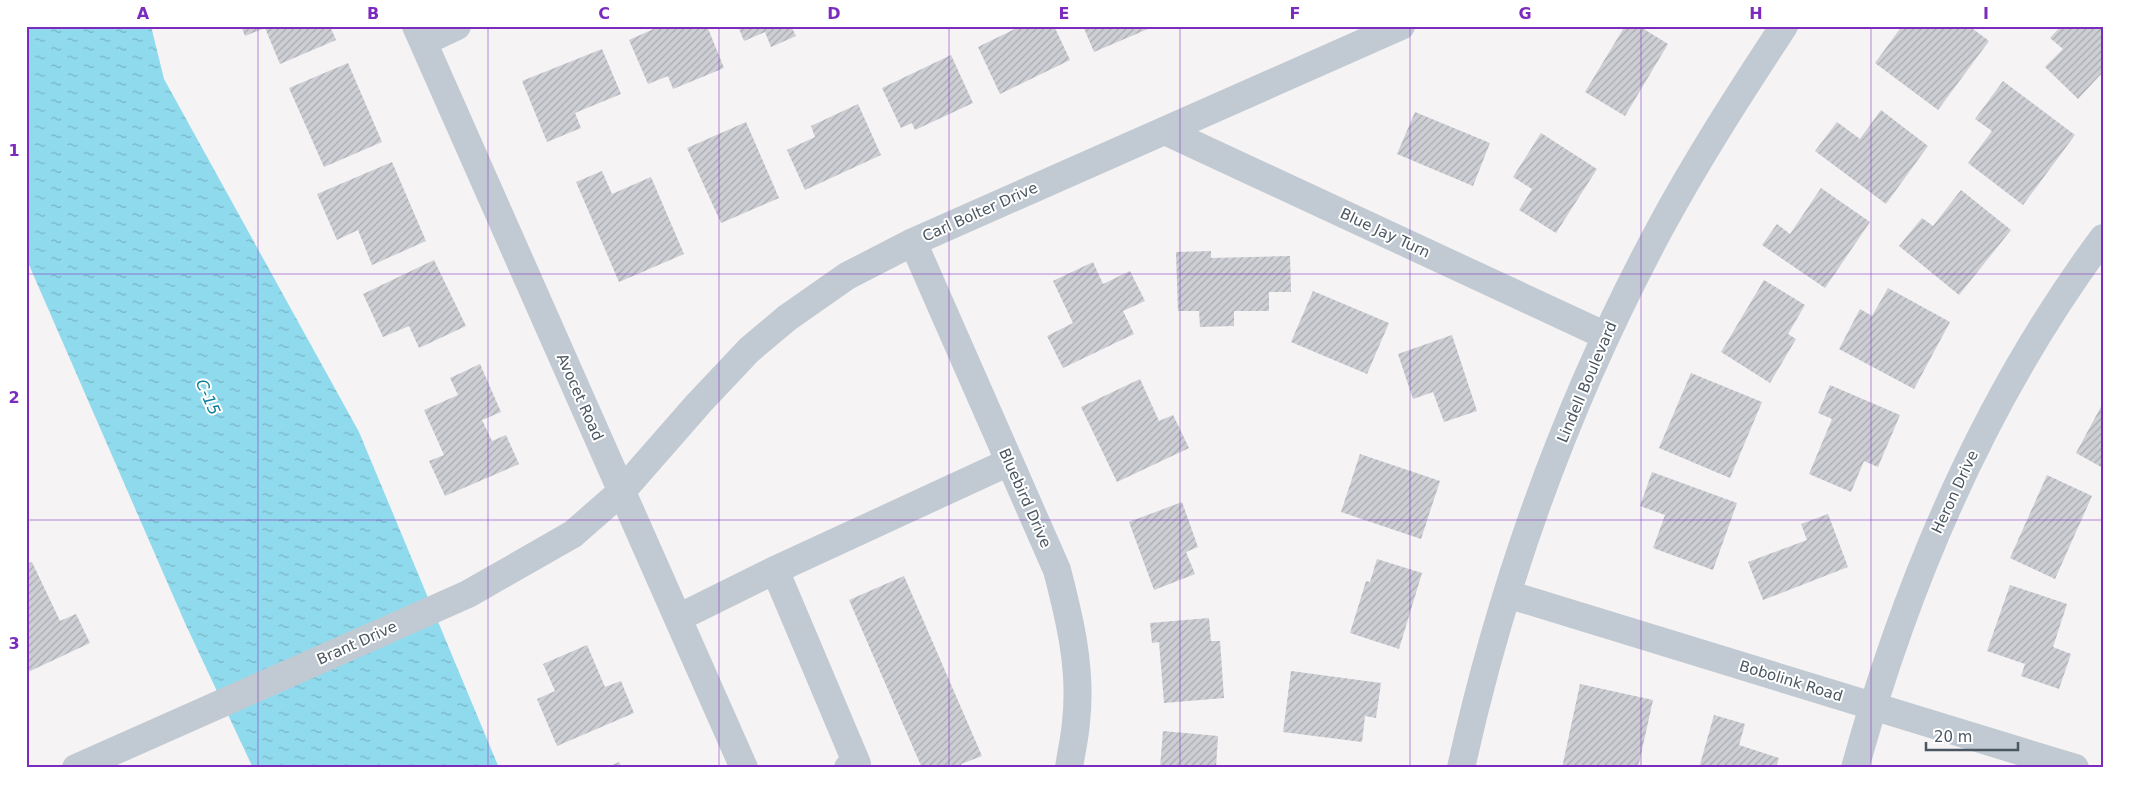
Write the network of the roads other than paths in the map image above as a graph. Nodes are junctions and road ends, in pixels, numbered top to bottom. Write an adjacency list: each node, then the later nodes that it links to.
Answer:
1 (457, 26): 4 (street)
2 (1401, 26): 5 (street, Carl Bolter Drive)
3 (1784, 26): 8 (street, Lindell Boulevard)
4 (419, 34): 10 (street, Avocet Road)
5 (1165, 131): 7 (street, Carl Bolter Drive); 8 (street, Blue Jay Turn)
6 (2103, 238): 14 (street, Heron Drive)
7 (913, 242): 9 (street, Bluebird Drive); 10 (street, Carl Bolter Drive)
8 (1606, 336): 12 (street, Lindell Boulevard)
9 (1009, 462): 11 (street); 18 (street, Bluebird Drive)
10 (622, 491): 13 (street, Avocet Road); 15 (street, Brant Drive)
11 (775, 570): 13 (street); 17 (street)
12 (1507, 594): 14 (street, Bobolink Road); 19 (street, Lindell Boulevard)
13 (678, 618): 16 (street, Avocet Road)
14 (1872, 706): 20 (street, Heron Drive); 21 (street, Bobolink Road)
15 (76, 768)
16 (744, 768)
17 (848, 768)
18 (1069, 768)
19 (1461, 768)
20 (1855, 768)
21 (2075, 768)

